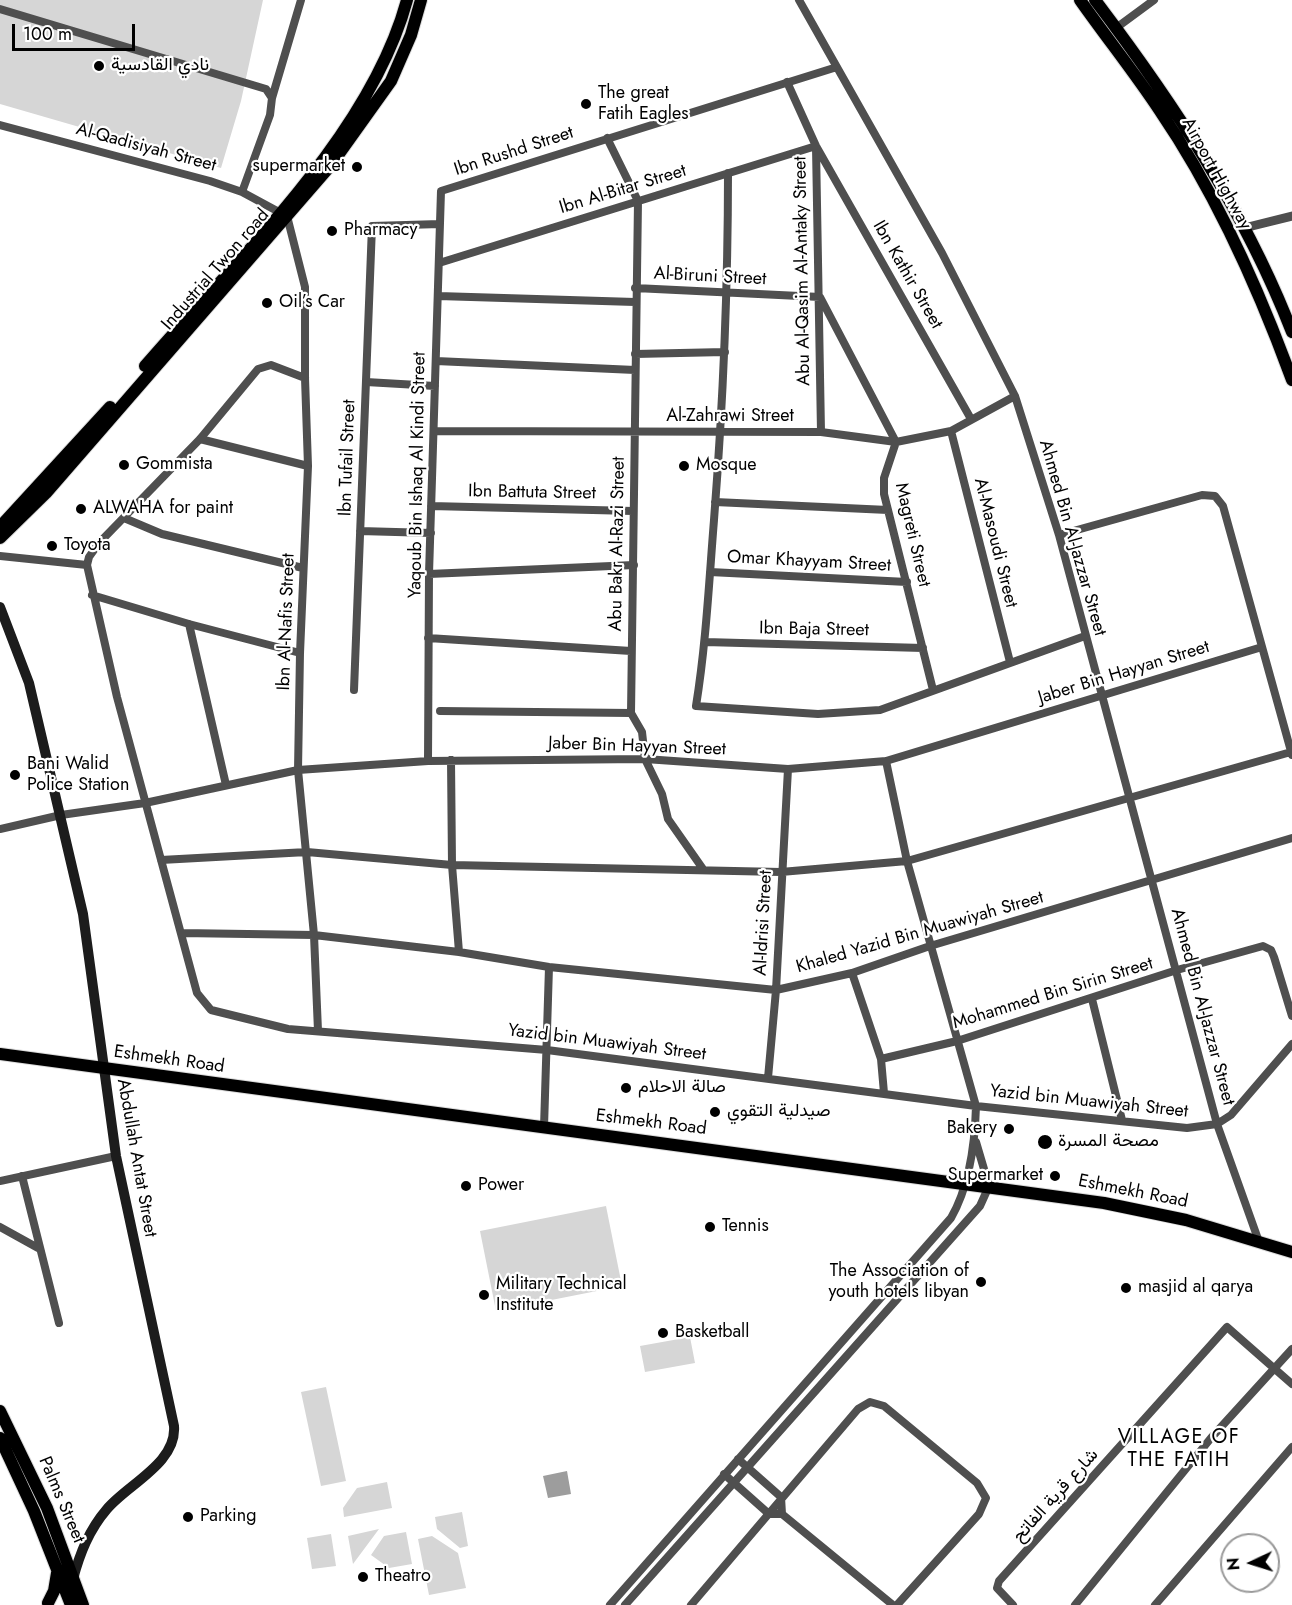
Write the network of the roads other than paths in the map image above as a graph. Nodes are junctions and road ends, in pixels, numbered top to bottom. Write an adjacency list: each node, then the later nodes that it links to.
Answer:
1 (301, 0): 12 (street)
2 (407, 0): 20 (main road, Industrial Twon road)
3 (421, 0): 20 (main road, Industrial Twon road)
4 (799, 0): 10 (street, Ahmed Bin Al-Jazzar Street)
5 (1080, 0): 36 (main road, Airport Highway)
6 (1095, 0): 9 (main road, Airport Highway)
7 (1154, 0): 9 (street)
8 (0, 9): 12 (street)
9 (1116, 28): 23 (main road, Airport Highway)
10 (837, 67): 11 (street, Ibn Rushd Street); 39 (street, Ahmed Bin Al-Jazzar Street)
11 (787, 82): 14 (street, Ibn Rushd Street); 15 (street, Ibn Kathir Street)
12 (272, 98): 18 (street)
13 (0, 125): 18 (street, Al-Qadisiyah Street)
14 (607, 138): 17 (street, Ibn Rushd Street); 19 (street)
15 (816, 146): 16 (street, Ibn Al-Bitar Street); 28 (street, Abu Al-Qasim Al-Antaky Street); 40 (street, Ibn Kathir Street)
16 (728, 173): 19 (street, Ibn Al-Bitar Street); 26 (street)
17 (441, 191): 22 (street, Yaqoub Bin Ishaq Al Kindi Street)
18 (242, 192): 20 (street, Al-Qadisiyah Street)
19 (639, 201): 24 (street, Ibn Al-Bitar Street); 25 (street, Abu Bakr Al-Razi Street)
20 (283, 214): 35 (street, Ibn Al-Nafis Street); 54 (main road, Industrial Twon road); 58 (main road, Industrial Twon road)
21 (1292, 216): 23 (street)
22 (440, 224): 24 (street, Yaqoub Bin Ishaq Al Kindi Street); 37 (street, Ibn Tufail Street)
23 (1244, 228): 30 (main road, Airport Highway)
24 (439, 263): 27 (street, Yaqoub Bin Ishaq Al Kindi Street)
25 (635, 288): 26 (street, Al-Biruni Street); 29 (street, Abu Bakr Al-Razi Street)
26 (728, 294): 28 (street, Al-Biruni Street); 31 (street)
27 (438, 296): 29 (street); 33 (street, Yaqoub Bin Ishaq Al Kindi Street)
28 (820, 297): 44 (street, Abu Al-Qasim Al-Antaky Street); 47 (street)
29 (635, 302): 32 (street, Abu Bakr Al-Razi Street)
30 (1292, 332)
31 (725, 352): 32 (street); 43 (street)
32 (635, 354): 34 (street, Abu Bakr Al-Razi Street)
33 (436, 361): 34 (street); 38 (street, Yaqoub Bin Ishaq Al Kindi Street)
34 (634, 370): 45 (street, Abu Bakr Al-Razi Street)
35 (305, 378): 46 (street); 48 (street, Ibn Al-Nafis Street)
36 (1292, 380)
37 (366, 382): 38 (street); 55 (street, Ibn Tufail Street)
38 (435, 386): 41 (street, Yaqoub Bin Ishaq Al Kindi Street)
39 (1015, 396): 40 (street, Al-Zahrawi Street); 57 (street, Ahmed Bin Al-Jazzar Street)
40 (971, 419): 42 (street, Al-Zahrawi Street)
41 (434, 431): 45 (street, Al-Zahrawi Street); 50 (street, Yaqoub Bin Ishaq Al Kindi Street)
42 (951, 431): 47 (street, Al-Zahrawi Street); 76 (street, Al-Masoudi Street)
43 (721, 432): 44 (street, Al-Zahrawi Street); 45 (street, Al-Zahrawi Street); 49 (street)
44 (821, 432): 47 (street, Al-Zahrawi Street)
45 (634, 433): 52 (street, Abu Bakr Al-Razi Street)
46 (200, 439): 48 (street); 53 (street)
47 (896, 442): 51 (street, Magreti Street)
48 (308, 466): 62 (street, Ibn Al-Nafis Street)
49 (715, 502): 51 (street); 63 (street)
50 (431, 506): 52 (street, Ibn Battuta Street); 56 (street, Yaqoub Bin Ishaq Al Kindi Street)
51 (888, 510): 65 (street, Magreti Street)
52 (633, 511): 60 (street, Abu Bakr Al-Razi Street)
53 (124, 518): 61 (street); 62 (street)
54 (0, 526)
55 (360, 531): 56 (street); 77 (street, Ibn Tufail Street)
56 (430, 533): 64 (street, Yaqoub Bin Ishaq Al Kindi Street)
57 (1059, 535): 69 (street, Ahmed Bin Al-Jazzar Street); 72 (street)
58 (0, 538)
59 (0, 556): 61 (street)
60 (634, 565): 64 (street); 74 (street, Abu Bakr Al-Razi Street)
61 (87, 566): 66 (street, Yazid bin Muawiyah Street)
62 (303, 568): 75 (street, Ibn Al-Nafis Street)
63 (710, 572): 65 (street, Omar Khayyam Street); 71 (street)
64 (429, 574): 70 (street, Yaqoub Bin Ishaq Al Kindi Street)
65 (907, 582): 73 (street, Magreti Street)
66 (92, 595): 68 (street); 91 (street, Yazid bin Muawiyah Street)
67 (0, 607): 92 (main road, Abdullah Antat Street)
68 (189, 624): 75 (street); 89 (street)
69 (1084, 636): 76 (street); 79 (street, Ahmed Bin Al-Jazzar Street)
70 (429, 638): 74 (street); 85 (street, Yaqoub Bin Ishaq Al Kindi Street)
71 (705, 642): 73 (street, Ibn Baja Street); 78 (street)
72 (1262, 647): 79 (street, Jaber Bin Hayyan Street); 82 (street)
73 (923, 648): 78 (street, Magreti Street)
74 (631, 651): 81 (street, Abu Bakr Al-Razi Street)
75 (300, 652): 88 (street, Ibn Al-Nafis Street)
76 (1010, 662): 78 (street)
77 (354, 690)
78 (933, 690)
79 (1101, 695): 86 (street, Jaber Bin Hayyan Street); 90 (street, Ahmed Bin Al-Jazzar Street)
80 (440, 711): 81 (street)
81 (631, 713): 83 (street, Abu Bakr Al-Razi Street)
82 (1292, 753): 90 (street)
83 (645, 759): 84 (street, Jaber Bin Hayyan Street); 87 (street, Jaber Bin Hayyan Street); 99 (street, Abu Bakr Al-Razi Street)
84 (451, 760): 85 (street, Jaber Bin Hayyan Street); 98 (street)
85 (429, 761): 88 (street, Jaber Bin Hayyan Street)
86 (886, 761): 87 (street, Jaber Bin Hayyan Street); 97 (street)
87 (788, 769): 100 (street, Al-Idrisi Street)
88 (298, 770): 89 (street, Jaber Bin Hayyan Street); 95 (street, Ibn Al-Nafis Street)
89 (226, 785): 91 (street, Jaber Bin Hayyan Street)
90 (1130, 796): 97 (street); 101 (street, Ahmed Bin Al-Jazzar Street)
91 (145, 803): 92 (street, Jaber Bin Hayyan Street); 96 (street, Yazid bin Muawiyah Street)
92 (61, 815): 93 (street, Jaber Bin Hayyan Street); 118 (main road, Abdullah Antat Street)
93 (0, 830)
94 (1292, 838): 101 (street, Khaled Yazid Bin Muawiyah Street)
95 (307, 852): 96 (street); 98 (street); 103 (street, Ibn Al-Nafis Street)
96 (161, 860): 102 (street, Yazid bin Muawiyah Street)
97 (907, 861): 100 (street); 104 (street)
98 (452, 865): 99 (street); 105 (street)
99 (703, 869): 100 (street)
100 (781, 872): 109 (street, Al-Idrisi Street)
101 (1153, 880): 104 (street, Khaled Yazid Bin Muawiyah Street); 107 (street, Ahmed Bin Al-Jazzar Street)
102 (181, 933): 103 (street, Khaled Yazid Bin Muawiyah Street); 112 (street, Yazid bin Muawiyah Street)
103 (314, 935): 105 (street, Khaled Yazid Bin Muawiyah Street); 112 (street, Ibn Al-Nafis Street)
104 (930, 946): 108 (street, Khaled Yazid Bin Muawiyah Street); 113 (street)
105 (459, 951): 106 (street, Khaled Yazid Bin Muawiyah Street)
106 (549, 968): 109 (street, Khaled Yazid Bin Muawiyah Street); 115 (street)
107 (1177, 970): 110 (street, Mohammed Bin Sirin Street); 111 (street, Mohammed Bin Sirin Street); 123 (street, Ahmed Bin Al-Jazzar Street)
108 (852, 973): 109 (street, Khaled Yazid Bin Muawiyah Street); 117 (street)
109 (776, 990): 119 (street, Al-Idrisi Street)
110 (1092, 999): 113 (street, Mohammed Bin Sirin Street); 122 (street)
111 (1292, 1016)
112 (318, 1032): 115 (street, Yazid bin Muawiyah Street)
113 (957, 1041): 117 (street, Mohammed Bin Sirin Street); 121 (street)
114 (1292, 1044): 123 (street)
115 (548, 1050): 119 (street, Yazid bin Muawiyah Street); 124 (street)
116 (0, 1054): 118 (main road, Eshmekh Road)
117 (881, 1059): 120 (street)
118 (103, 1069): 124 (main road, Eshmekh Road); 126 (main road, Abdullah Antat Street)
119 (768, 1078): 120 (street, Yazid bin Muawiyah Street)
120 (884, 1093): 121 (street, Yazid bin Muawiyah Street)
121 (976, 1106): 122 (street, Yazid bin Muawiyah Street); 125 (street)
122 (1122, 1120): 123 (street, Yazid bin Muawiyah Street)
123 (1217, 1124): 132 (street, Ahmed Bin Al-Jazzar Street)
124 (543, 1127): 129 (main road, Eshmekh Road)
125 (975, 1141): 129 (street); 130 (street)
126 (116, 1156): 127 (street); 150 (main road, Abdullah Antat Street)
127 (22, 1176): 128 (street); 133 (street)
128 (0, 1181)
129 (965, 1182): 130 (main road, Eshmekh Road); 142 (street)
130 (989, 1186): 132 (main road, Eshmekh Road); 143 (street)
131 (0, 1227): 133 (street)
132 (1258, 1239): 134 (main road, Eshmekh Road)
133 (38, 1248): 135 (street)
134 (1292, 1252)
135 (59, 1323)
136 (1292, 1349): 137 (street)
137 (1273, 1369): 138 (street); 157 (street, شارع قرية الفاتح); 158 (street)
138 (1292, 1384)
139 (0, 1411): 150 (main road, Palms Street)
140 (1, 1443): 149 (main road, Palms Street)
141 (1292, 1447): 159 (street)
142 (738, 1459): 143 (street); 144 (street)
143 (749, 1468): 145 (street); 146 (street)
144 (724, 1474): 145 (street); 153 (street)
145 (736, 1483): 147 (street); 154 (street)
146 (781, 1497): 147 (street); 148 (street); 156 (street)
147 (769, 1514): 148 (street); 155 (street)
148 (782, 1514): 156 (street)
149 (55, 1563): 151 (main road, Palms Street); 152 (main road)
150 (73, 1579): 151 (main road)
151 (73, 1602): 152 (main road)
152 (47, 1604)
153 (610, 1605)
154 (625, 1605)
155 (691, 1605)
156 (895, 1605)
157 (1013, 1605)
158 (1075, 1605)
159 (1155, 1605)

